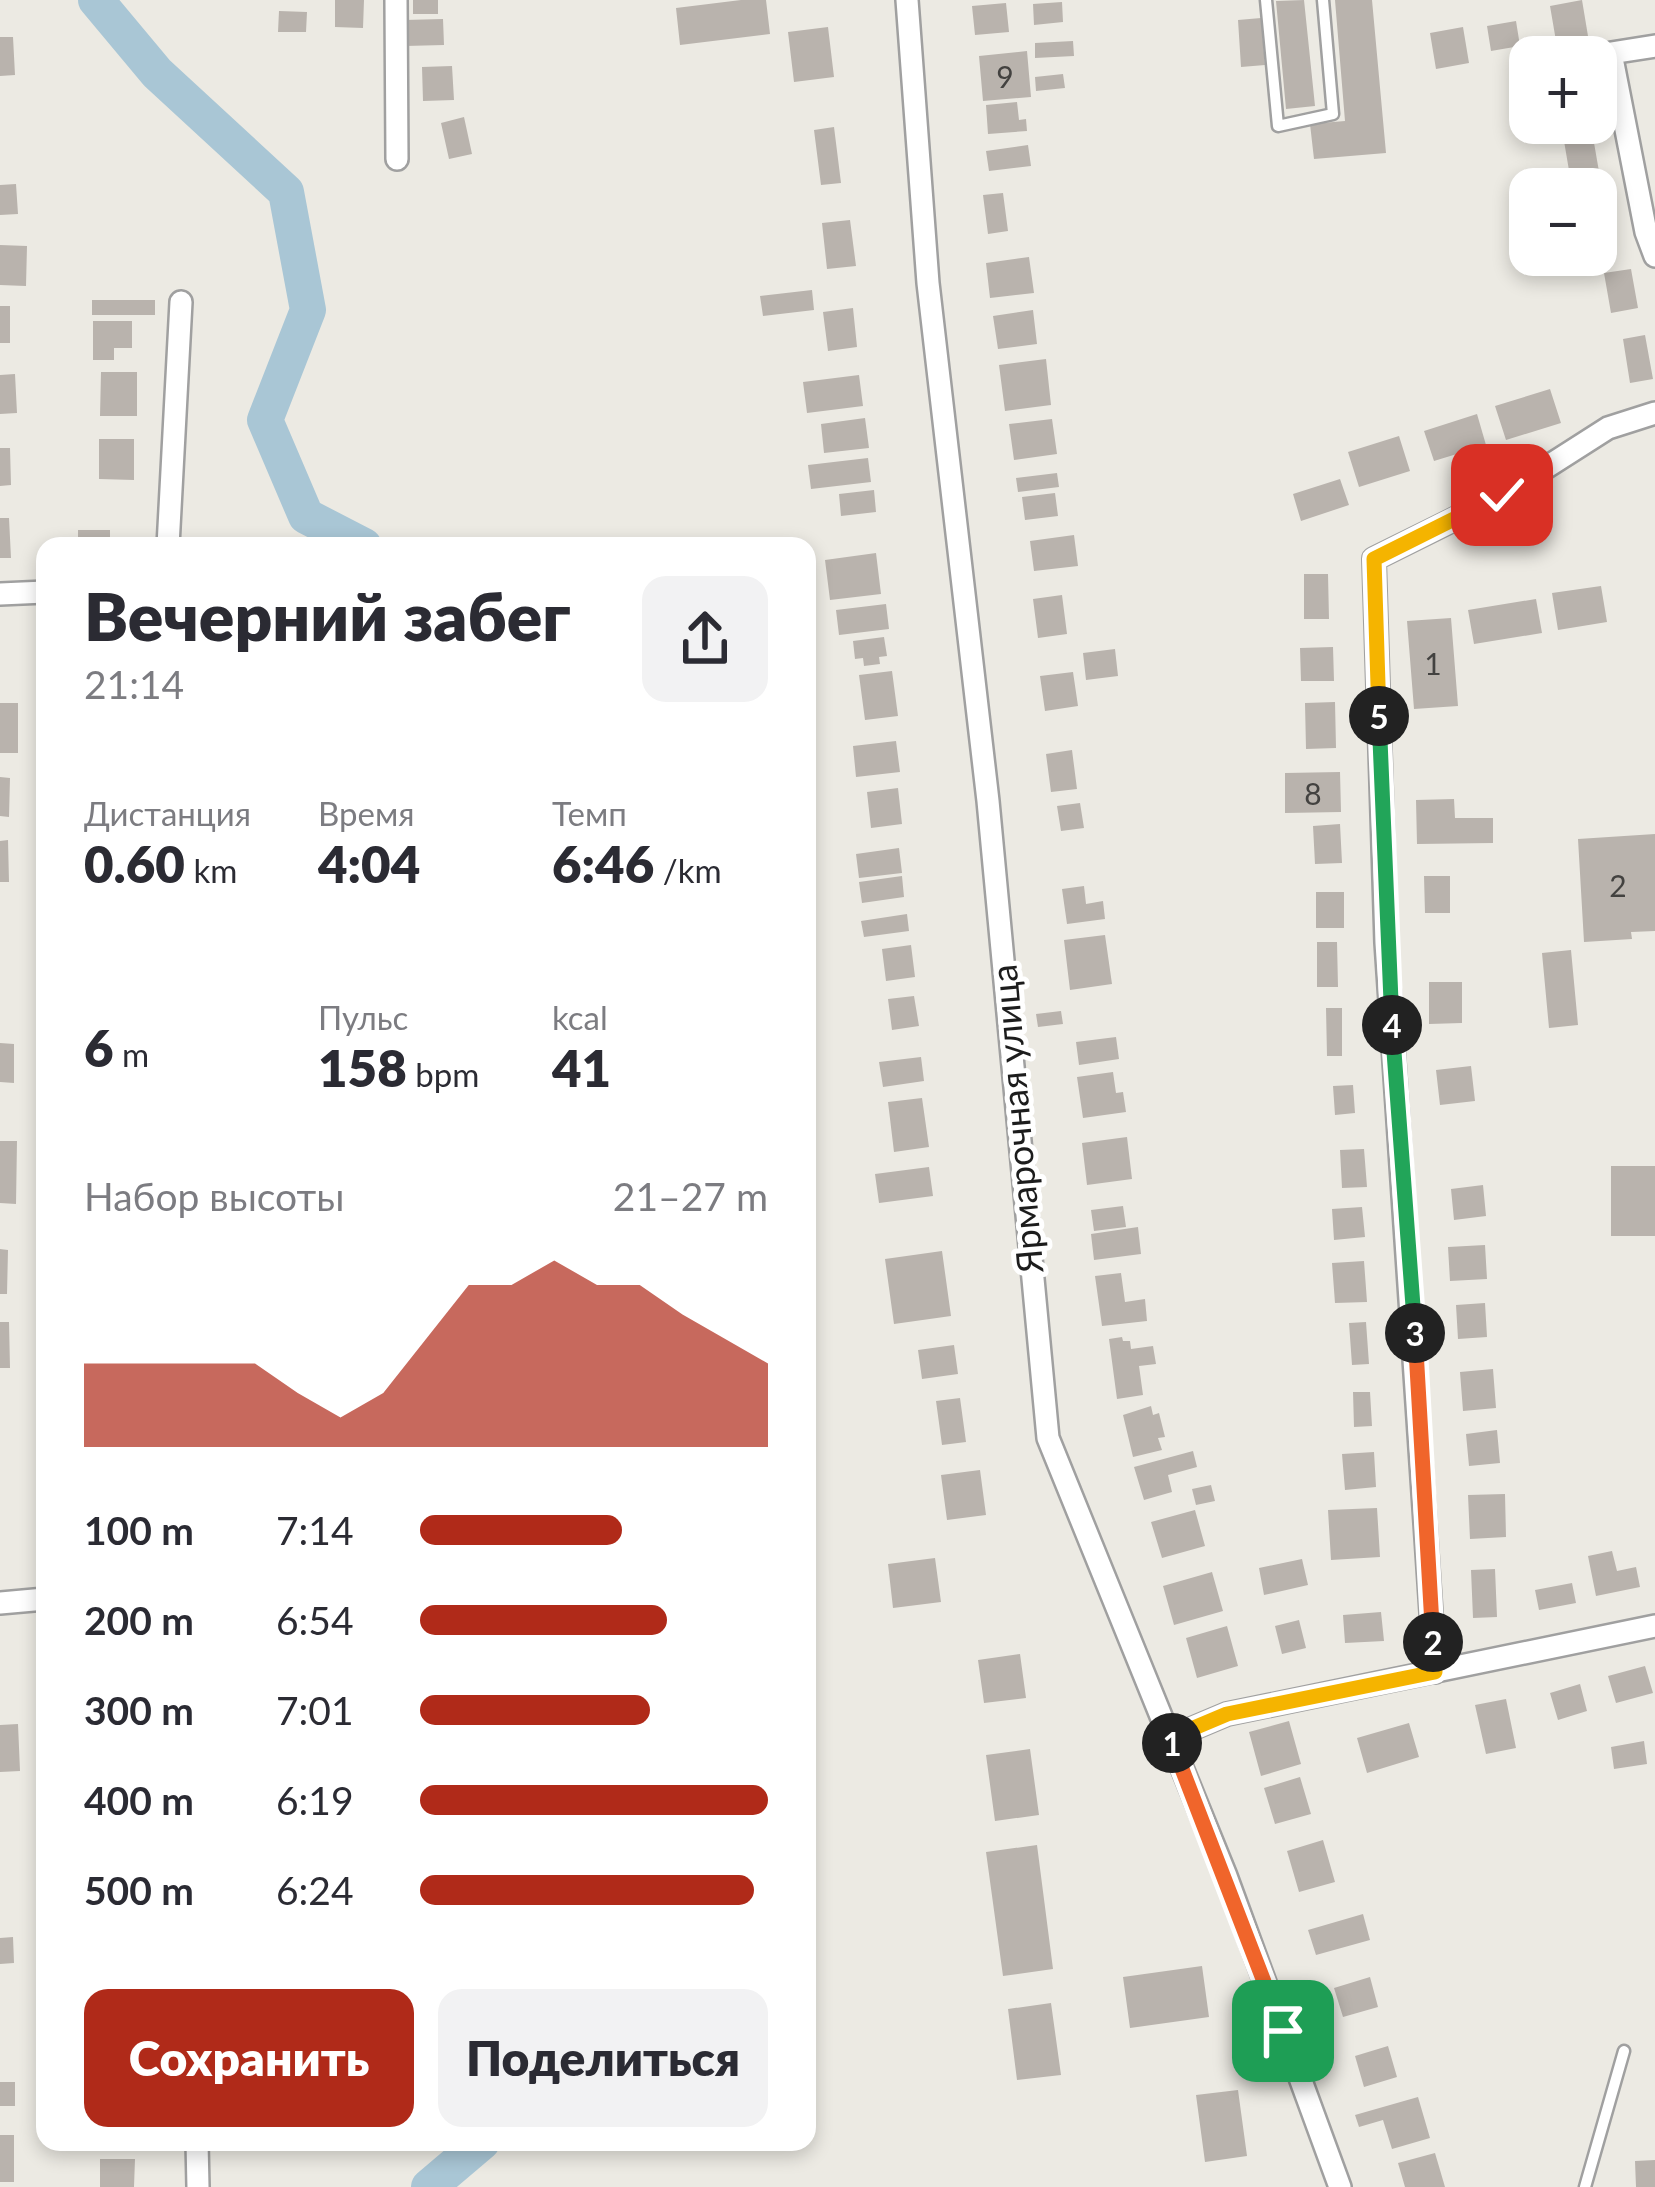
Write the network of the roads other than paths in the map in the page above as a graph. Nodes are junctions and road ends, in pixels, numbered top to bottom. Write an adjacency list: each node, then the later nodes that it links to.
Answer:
1 (396, 0): 6 (street)
2 (907, 0): 17 (street, Ярмарочная улица)
3 (1266, 0): 4 (lane)
4 (1323, 0)
5 (1655, 46): 7 (street)
6 (397, 159)
7 (1655, 256)
8 (181, 302): 10 (street)
9 (1655, 413): 16 (street)
10 (168, 537)
11 (36, 592): 12 (street)
12 (0, 594)
13 (36, 1600): 14 (street)
14 (0, 1603)
15 (1655, 1626): 16 (street)
16 (1435, 1672): 17 (street)
17 (1170, 1738): 21 (street, Ярмарочная улица)
18 (1624, 2051): 22 (lane)
19 (197, 2151): 20 (street)
20 (198, 2187)
21 (1340, 2187)
22 (1585, 2187)

